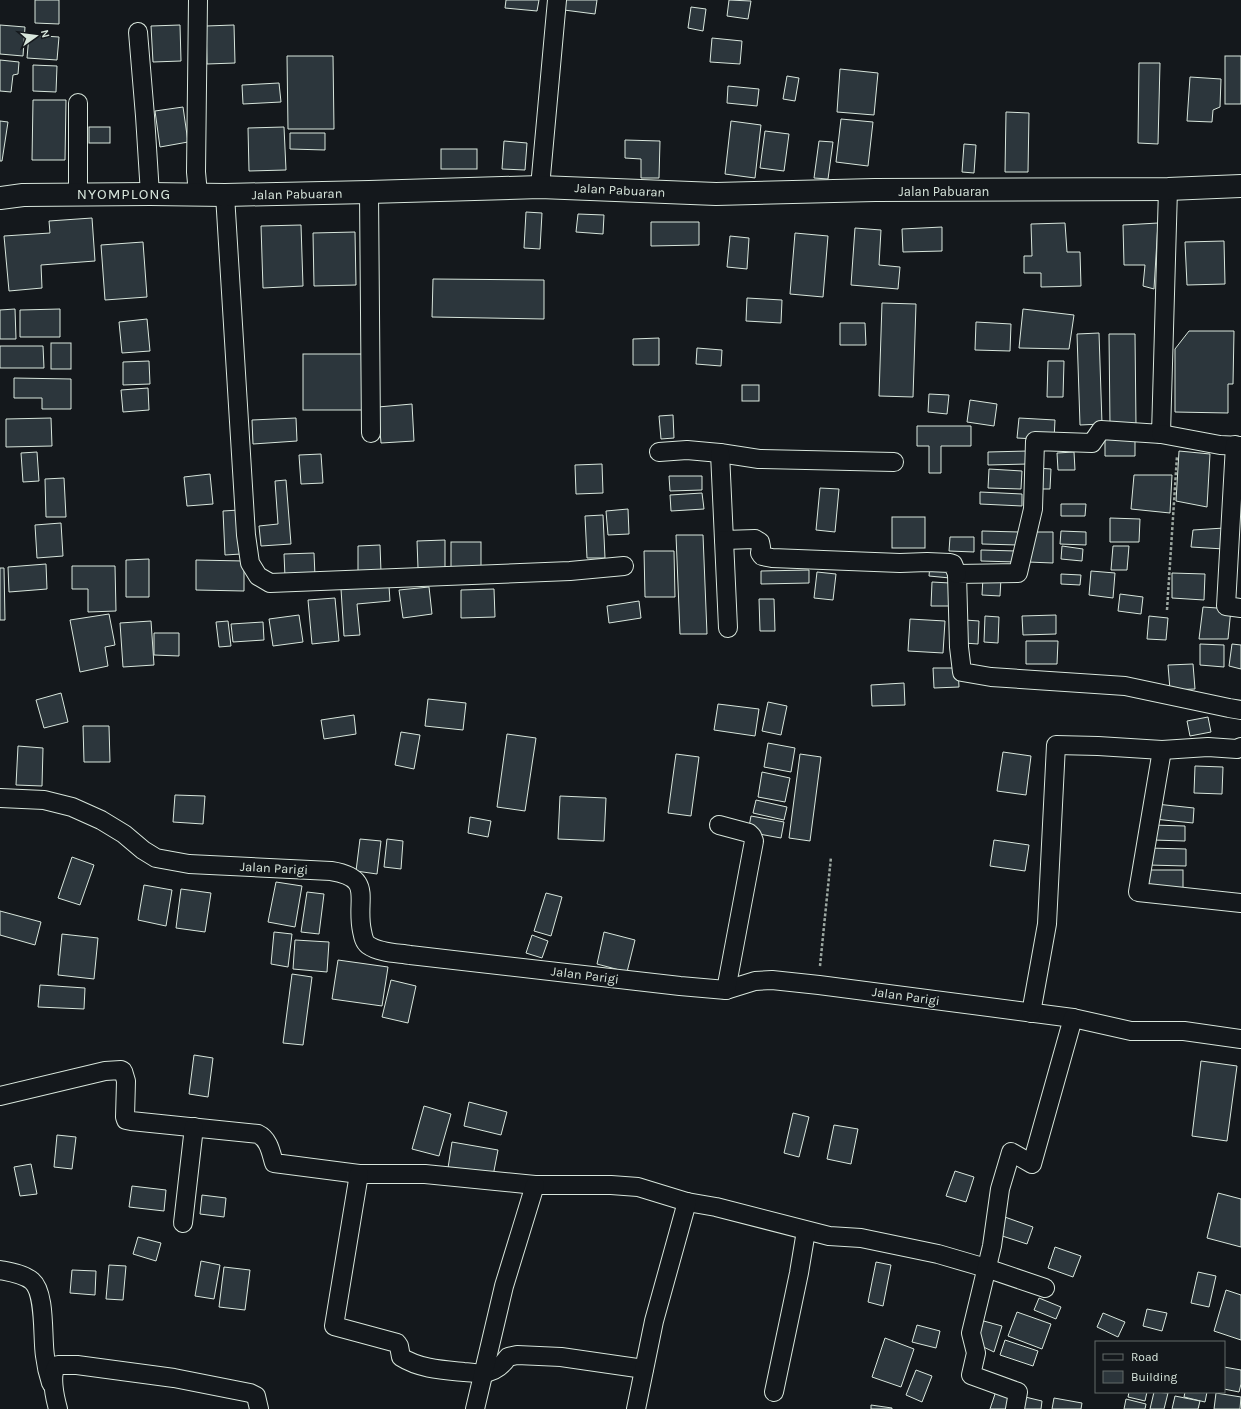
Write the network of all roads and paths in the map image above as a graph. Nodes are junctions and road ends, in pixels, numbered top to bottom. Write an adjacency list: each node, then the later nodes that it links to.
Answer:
1 (198, 0): 10 (street)
2 (557, 0): 5 (street)
3 (138, 32): 9 (street)
4 (78, 103): 11 (street)
5 (540, 186): 7 (street, Jalan Pabuaran); 8 (street, Jalan Pabuaran)
6 (1241, 186): 7 (street, Jalan Pabuaran)
7 (1168, 189): 15 (street)
8 (369, 192): 12 (street, Jalan Pabuaran); 14 (street)
9 (150, 194): 10 (street, Jalan Pabuaran); 11 (street, Jalan Pabuaran)
10 (198, 194): 12 (street, Jalan Pabuaran)
11 (78, 195): 13 (street, Jalan Pabuaran)
12 (224, 195): 21 (street)
13 (0, 198)
14 (371, 432)
15 (1169, 436): 16 (street); 22 (street); 24 (path)
16 (1238, 446): 23 (street)
17 (659, 452): 18 (street)
18 (720, 453): 19 (street); 20 (street)
19 (894, 462)
20 (724, 540): 22 (street); 25 (street)
21 (624, 566)
22 (957, 574): 26 (street)
23 (1241, 608)
24 (1167, 610)
25 (728, 628)
26 (1241, 710)
27 (1241, 747): 28 (street)
28 (1162, 750): 32 (street); 35 (street)
29 (0, 798): 34 (street, Jalan Parigi)
30 (719, 824): 34 (street)
31 (831, 857): 33 (path)
32 (1241, 903)
33 (819, 984): 34 (street, Jalan Parigi); 35 (street, Jalan Parigi)
34 (726, 990)
35 (1031, 1013): 36 (street, Jalan Parigi)
36 (1073, 1018): 37 (street, Jalan Parigi); 45 (street)
37 (1241, 1039)
38 (0, 1096): 39 (street)
39 (194, 1127): 40 (street); 43 (street)
40 (359, 1174): 41 (street); 49 (street)
41 (536, 1185): 42 (street); 49 (street)
42 (687, 1202): 44 (street); 48 (street)
43 (183, 1223)
44 (806, 1231): 45 (street); 51 (street)
45 (986, 1268): 47 (street); 56 (street)
46 (0, 1270): 50 (street)
47 (1045, 1288)
48 (644, 1369): 49 (street); 55 (street)
49 (483, 1373): 54 (street)
50 (53, 1389): 52 (street); 53 (street)
51 (774, 1392)
52 (58, 1409)
53 (259, 1409)
54 (475, 1409)
55 (636, 1409)
56 (1015, 1409)

